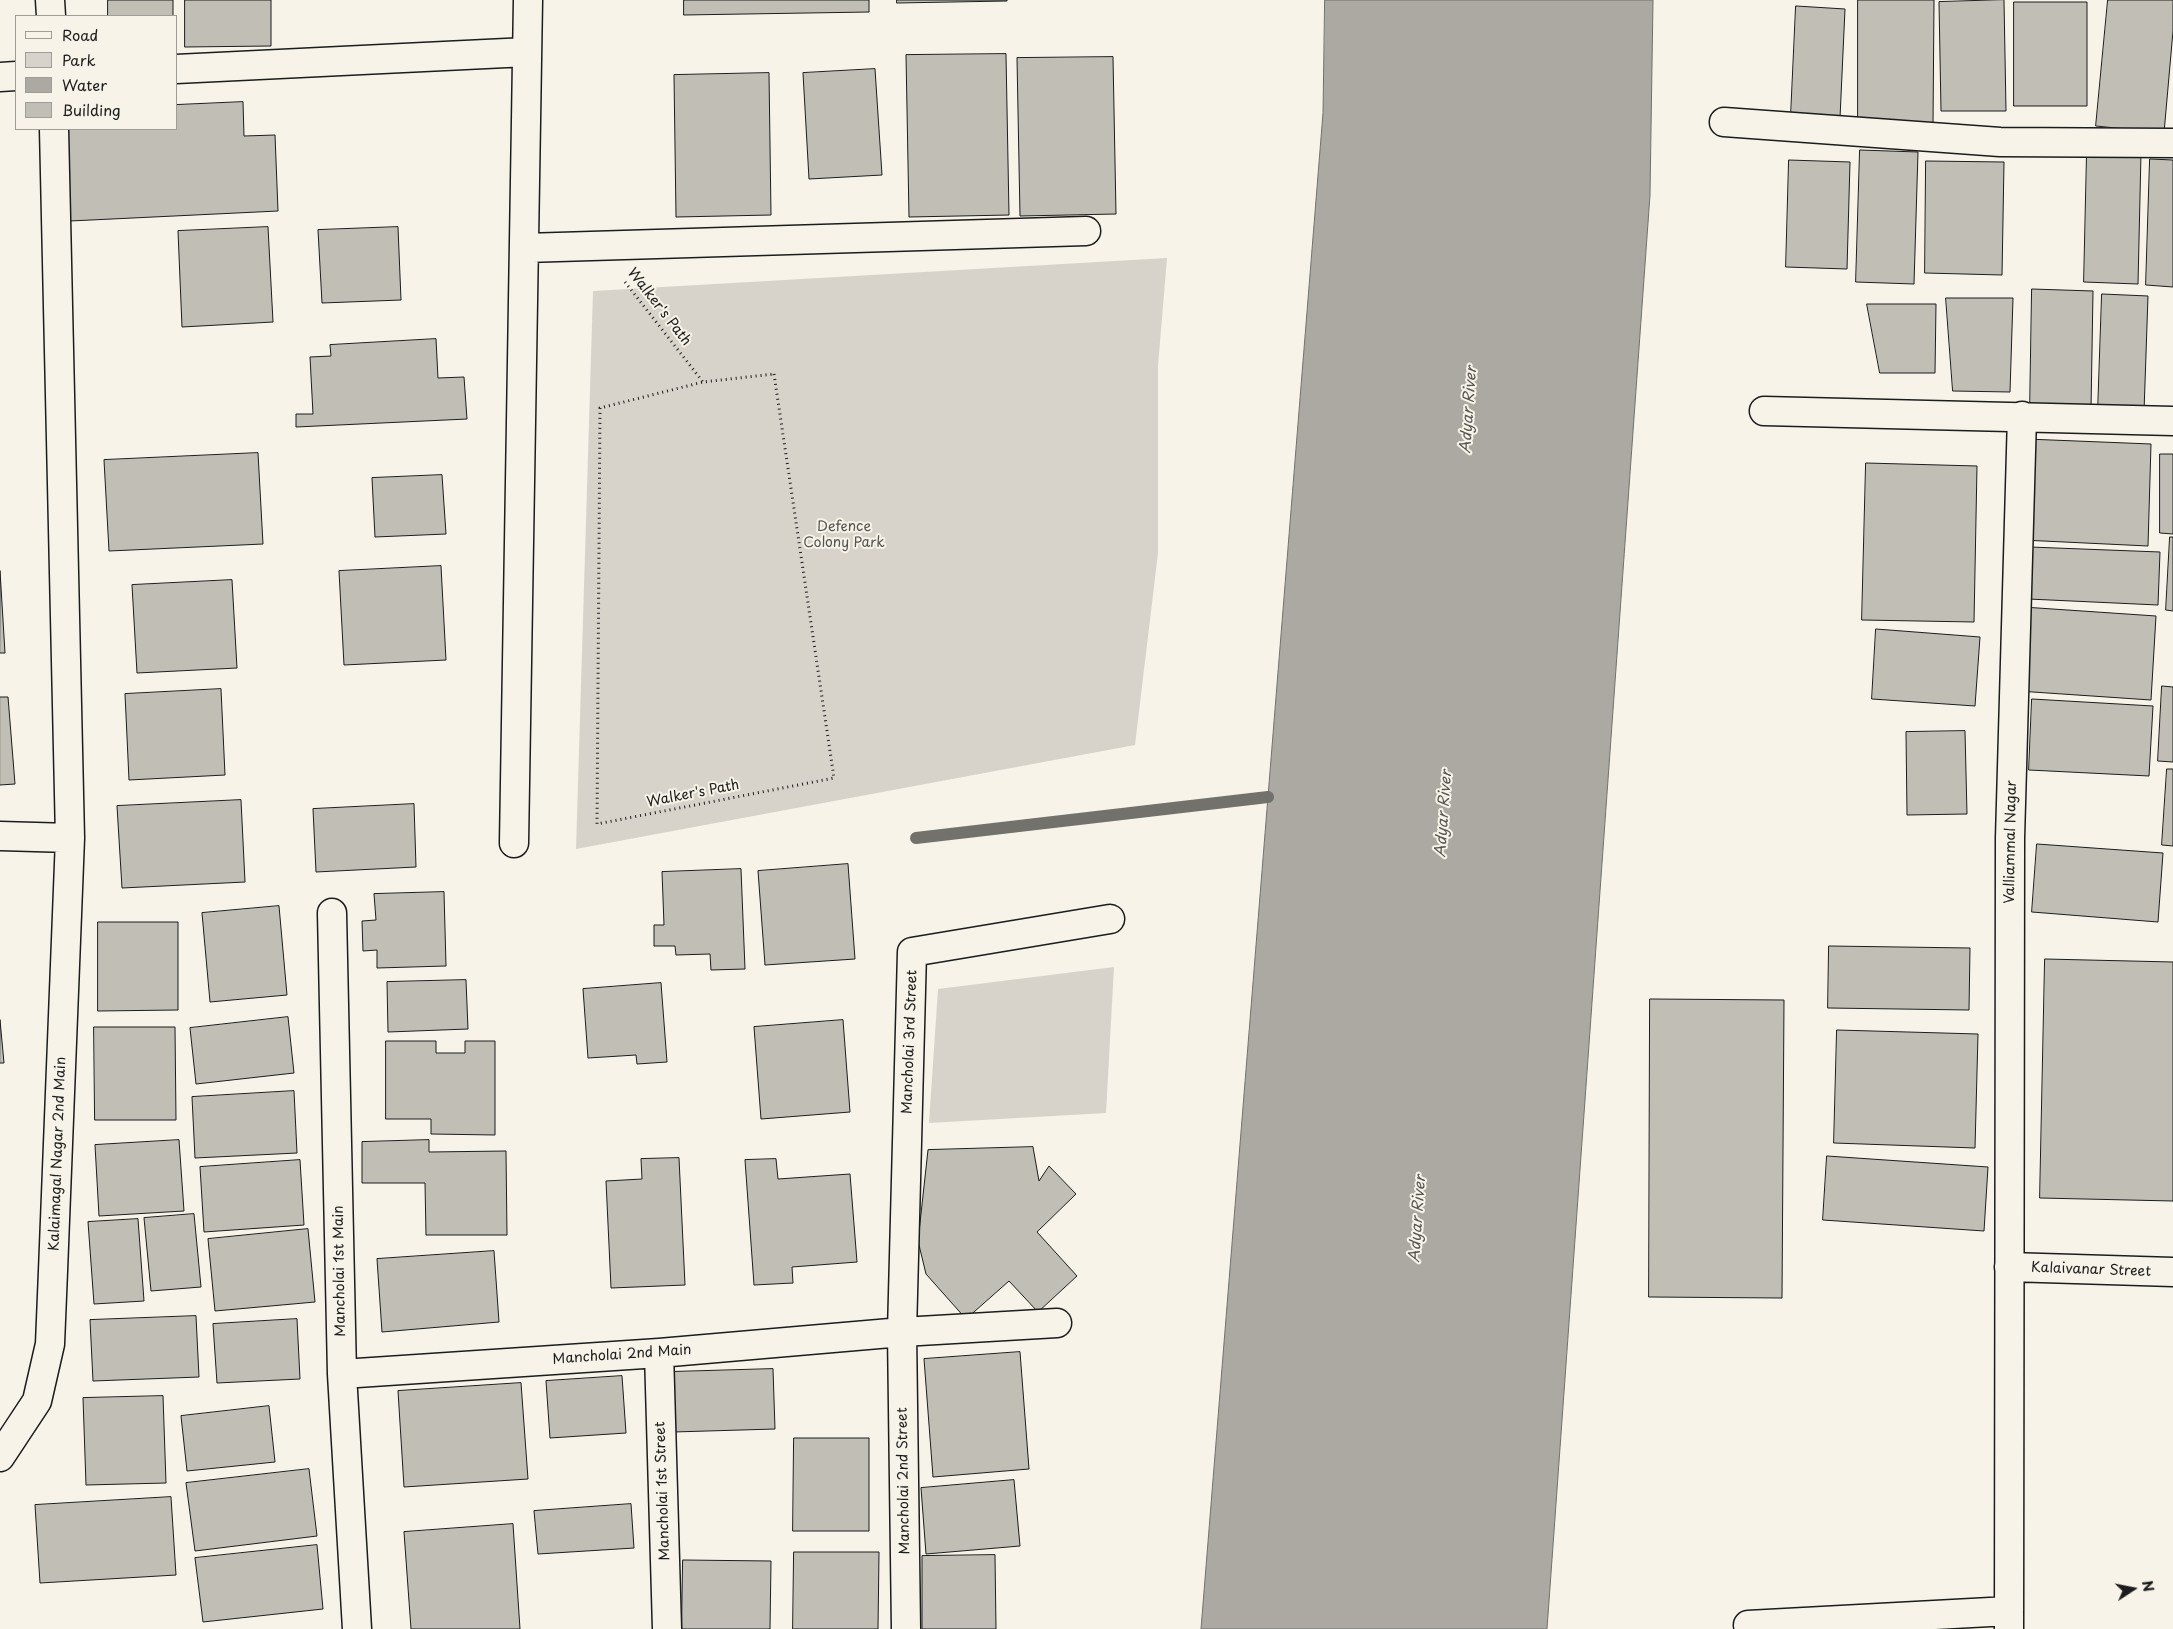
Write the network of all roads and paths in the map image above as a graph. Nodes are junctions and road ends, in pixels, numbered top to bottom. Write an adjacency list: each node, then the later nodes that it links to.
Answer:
1 (50, 0): 3 (street)
2 (528, 0): 4 (street)
3 (51, 15)
4 (527, 52): 5 (street); 13 (street)
5 (178, 69)
6 (15, 76): 7 (street)
7 (0, 77)
8 (1724, 122): 10 (street)
9 (54, 130): 19 (street, Kalaimagal Nagar 2nd Main)
10 (2173, 143)
11 (1086, 231): 12 (street)
12 (597, 246): 13 (street); 14 (path, Walker's Path)
13 (525, 248): 20 (street)
14 (703, 382): 14 (path, Walker's Path)
15 (1764, 411): 16 (street)
16 (2022, 416): 17 (street); 23 (street, Valliammal Nagar)
17 (2173, 421)
18 (0, 836): 19 (street)
19 (70, 838): 29 (street, Kalaimagal Nagar 2nd Main)
20 (514, 843)
21 (332, 913): 28 (street, Mancholai 1st Main)
22 (1110, 919): 26 (street, Mancholai 3rd Street)
23 (2009, 1268): 24 (street, Kalaivanar Street); 30 (street, Valliammal Nagar)
24 (2173, 1272)
25 (1057, 1323): 26 (street, Mancholai 2nd Main)
26 (902, 1332): 27 (street, Mancholai 2nd Main); 34 (street, Mancholai 2nd Street)
27 (659, 1353): 28 (street, Mancholai 2nd Main); 33 (street, Mancholai 1st Street)
28 (342, 1374): 32 (street, Mancholai 1st Main)
29 (0, 1457)
30 (2009, 1620): 31 (street)
31 (1748, 1625)
32 (357, 1629)
33 (667, 1629)
34 (906, 1629)

